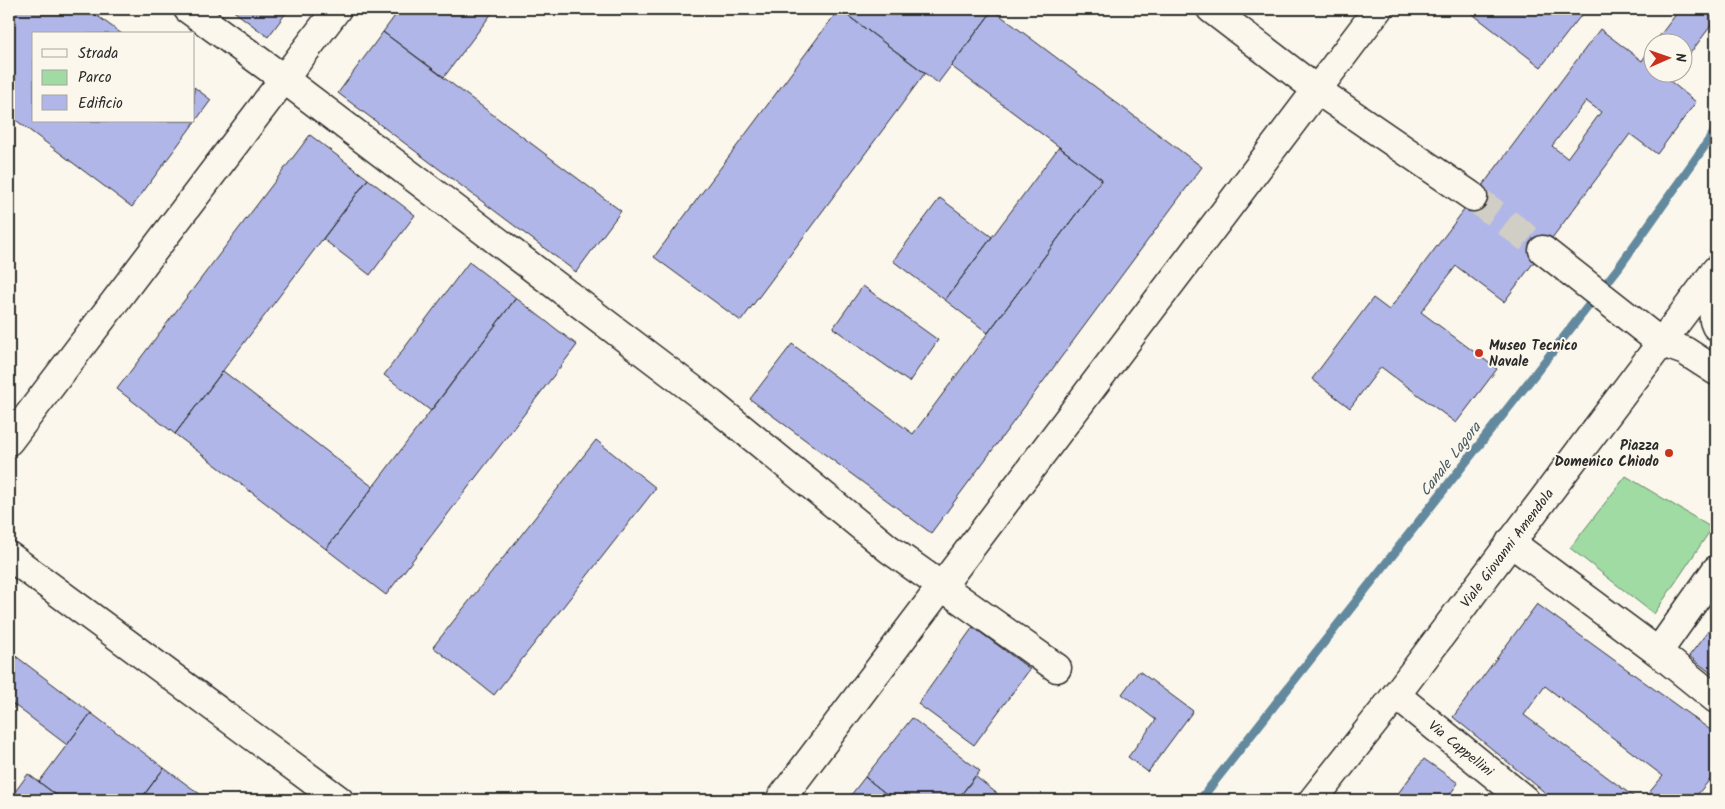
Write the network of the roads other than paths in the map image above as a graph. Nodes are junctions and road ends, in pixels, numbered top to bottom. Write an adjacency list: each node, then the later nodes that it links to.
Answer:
1 (188, 9): 5 (street)
2 (337, 9): 5 (street)
3 (1211, 9): 6 (street)
4 (1378, 9): 6 (street)
5 (284, 79): 13 (street); 17 (street)
6 (1318, 90): 7 (street); 17 (street)
7 (1473, 197)
8 (1553, 258): 11 (street)
9 (1713, 274): 10 (street); 11 (street, Viale Giovanni Amendola)
10 (1716, 326)
11 (1660, 342): 12 (street); 14 (street, Viale Giovanni Amendola)
12 (1716, 371)
13 (9, 441)
14 (1510, 542): 18 (street); 20 (street, Viale Giovanni Amendola)
15 (9, 556): 22 (street)
16 (1716, 570): 18 (street)
17 (942, 586): 19 (street); 23 (street)
18 (1658, 652): 21 (street)
19 (1057, 668)
20 (1396, 695): 24 (street, Viale Giovanni Amendola); 25 (street, Via Cappellini)
21 (1716, 699)
22 (339, 800)
23 (780, 800)
24 (1313, 800)
25 (1525, 800)

